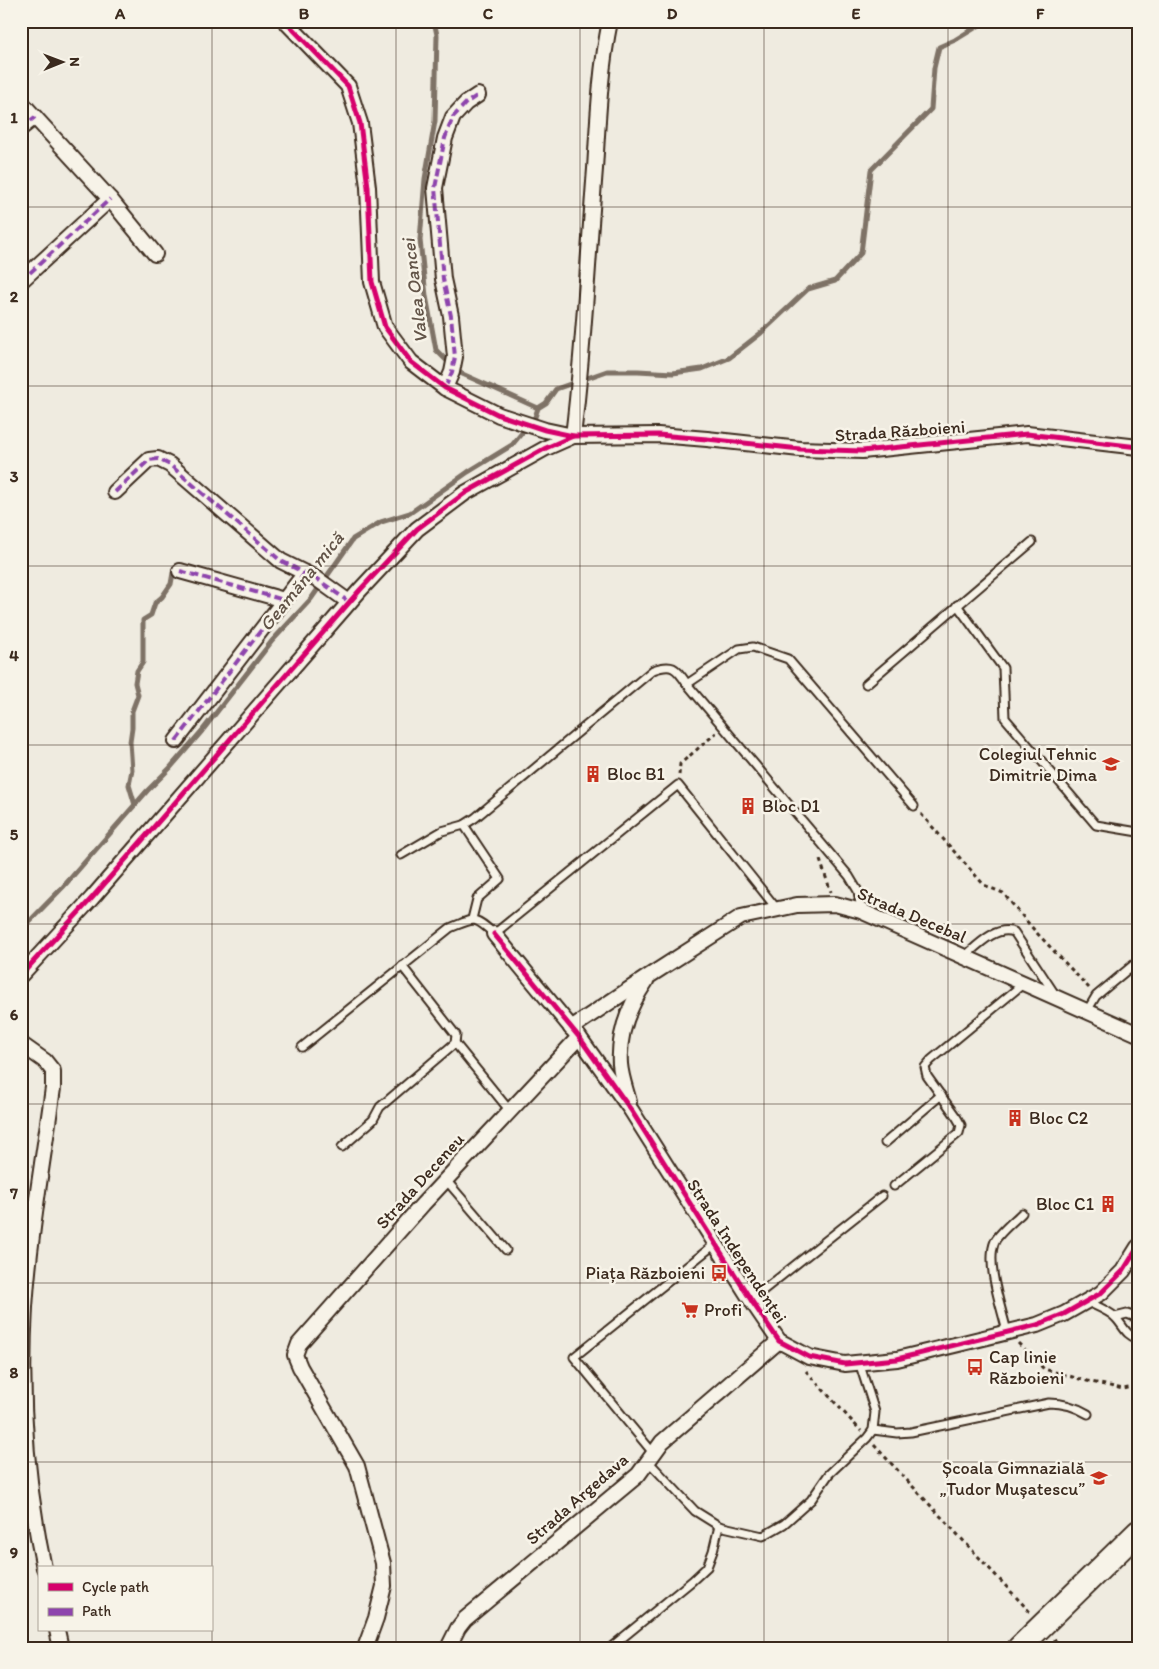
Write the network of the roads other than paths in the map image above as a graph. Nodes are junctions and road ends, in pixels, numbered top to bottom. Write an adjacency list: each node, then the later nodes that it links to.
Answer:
1 (285, 21): 10 (street)
2 (610, 21): 11 (street)
3 (478, 95): 10 (street)
4 (21, 102): 5 (street)
5 (35, 117): 6 (street); 7 (street)
6 (21, 128)
7 (110, 199): 8 (street); 9 (street)
8 (155, 254)
9 (21, 281)
10 (445, 388): 11 (street)
11 (573, 436): 12 (street, Strada Războieni); 18 (street)
12 (1138, 447)
13 (115, 492): 16 (street)
14 (1032, 542): 19 (lane)
15 (180, 571): 17 (street)
16 (311, 576): 17 (street); 18 (street)
17 (284, 600): 22 (street)
18 (349, 602): 34 (street)
19 (957, 606): 21 (lane); 25 (lane)
20 (687, 684): 23 (lane); 24 (lane); 28 (lane)
21 (866, 684)
22 (176, 741)
23 (914, 806)
24 (464, 825): 26 (lane); 29 (lane)
25 (1138, 832)
26 (401, 855)
27 (777, 909): 28 (street, Strada Decebal); 30 (lane); 35 (street, Strada Decebal)
28 (861, 910): 31 (street, Strada Decebal)
29 (472, 919): 30 (lane); 33 (lane)
30 (494, 934): 39 (street, Strada Independenței)
31 (964, 957): 36 (street, Strada Decebal); 37 (lane)
32 (1138, 961): 38 (lane)
33 (402, 966): 41 (lane); 43 (lane)
34 (21, 975)
35 (649, 976): 39 (street, Strada Decebal); 45 (street)
36 (1023, 984): 37 (street, Strada Decebal); 44 (lane)
37 (1057, 998): 38 (street, Strada Decebal)
38 (1087, 1011): 40 (street, Strada Decebal)
39 (575, 1033): 45 (street, Strada Independenței); 46 (street, Strada Deceneu)
40 (1138, 1034)
41 (455, 1043): 46 (lane); 48 (lane)
42 (21, 1044): 69 (street)
43 (302, 1047)
44 (941, 1095): 47 (lane); 50 (lane)
45 (631, 1110): 53 (street, Strada Independenței)
46 (510, 1111): 49 (street, Strada Deceneu)
47 (885, 1143)
48 (342, 1147)
49 (446, 1180): 55 (lane); 72 (street, Strada Deceneu)
50 (894, 1186)
51 (882, 1196): 56 (lane)
52 (1022, 1212): 60 (lane)
53 (715, 1244): 56 (street, Strada Independenței); 66 (lane)
54 (1138, 1247): 57 (street, Strada Independenței)
55 (506, 1250)
56 (750, 1300): 62 (street, Strada Independenței)
57 (1088, 1302): 58 (lane); 60 (street, Strada Independenței)
58 (1115, 1317): 59 (lane); 61 (lane)
59 (1138, 1318)
60 (1007, 1332): 63 (street, Strada Independenței)
61 (1138, 1339)
62 (779, 1341): 63 (street, Strada Independenței); 66 (street, Strada Argedava)
63 (859, 1362): 65 (lane)
64 (1088, 1414): 65 (lane)
65 (873, 1430): 67 (lane)
66 (651, 1458): 67 (lane); 73 (street, Strada Argedava)
67 (719, 1526): 74 (lane)
68 (1138, 1532): 75 (main road)
69 (44, 1566)
70 (57, 1632): 71 (street)
71 (60, 1648)
72 (366, 1648)
73 (448, 1648)
74 (610, 1648)
75 (1019, 1648)

